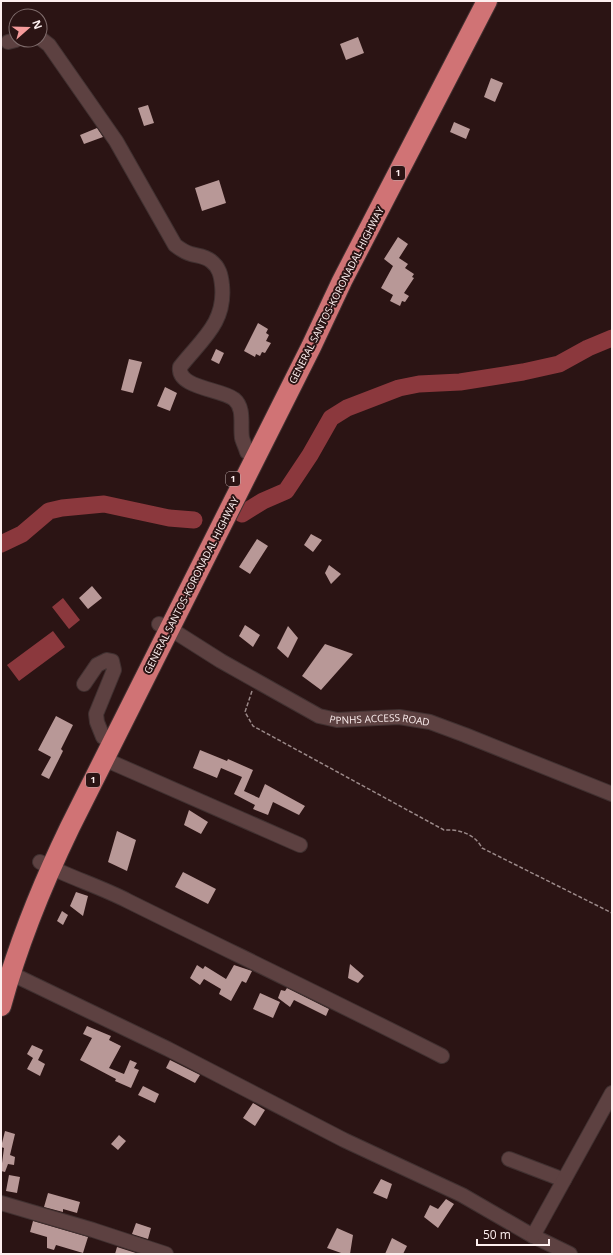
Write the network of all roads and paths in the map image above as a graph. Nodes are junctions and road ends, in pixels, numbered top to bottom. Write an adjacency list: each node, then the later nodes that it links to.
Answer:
1 (476, 1): 4 (highway, GENERAL SANTOS-KORONADAL HIGHWAY / 1)
2 (487, 1): 5 (highway, GENERAL SANTOS-KORONADAL HIGHWAY / 1)
3 (48, 44): 4 (street)
4 (247, 452): 5 (highway, GENERAL SANTOS-KORONADAL HIGHWAY / 1)
5 (164, 626): 6 (street, PPNHS ACCESS ROAD); 8 (highway, GENERAL SANTOS-KORONADAL HIGHWAY / 1); 9 (highway, GENERAL SANTOS-KORONADAL HIGHWAY / 1)
6 (255, 680): 10 (street, PPNHS ACCESS ROAD); 13 (path)
7 (84, 684): 8 (street)
8 (103, 738): 12 (highway, GENERAL SANTOS-KORONADAL HIGHWAY / 1)
9 (104, 759): 11 (street); 12 (highway, GENERAL SANTOS-KORONADAL HIGHWAY / 1)
10 (612, 794)
11 (300, 845)
12 (45, 865): 14 (highway, GENERAL SANTOS-KORONADAL HIGHWAY / 1); 16 (street)
13 (612, 913)
14 (6, 968): 15 (highway, GENERAL SANTOS-KORONADAL HIGHWAY / 1); 21 (street)
15 (1, 1006)
16 (442, 1056)
17 (612, 1093): 19 (street)
18 (510, 1159): 19 (street)
19 (564, 1180): 21 (street)
20 (1, 1204): 22 (street)
21 (533, 1236): 23 (street)
22 (166, 1254)
23 (569, 1254)

